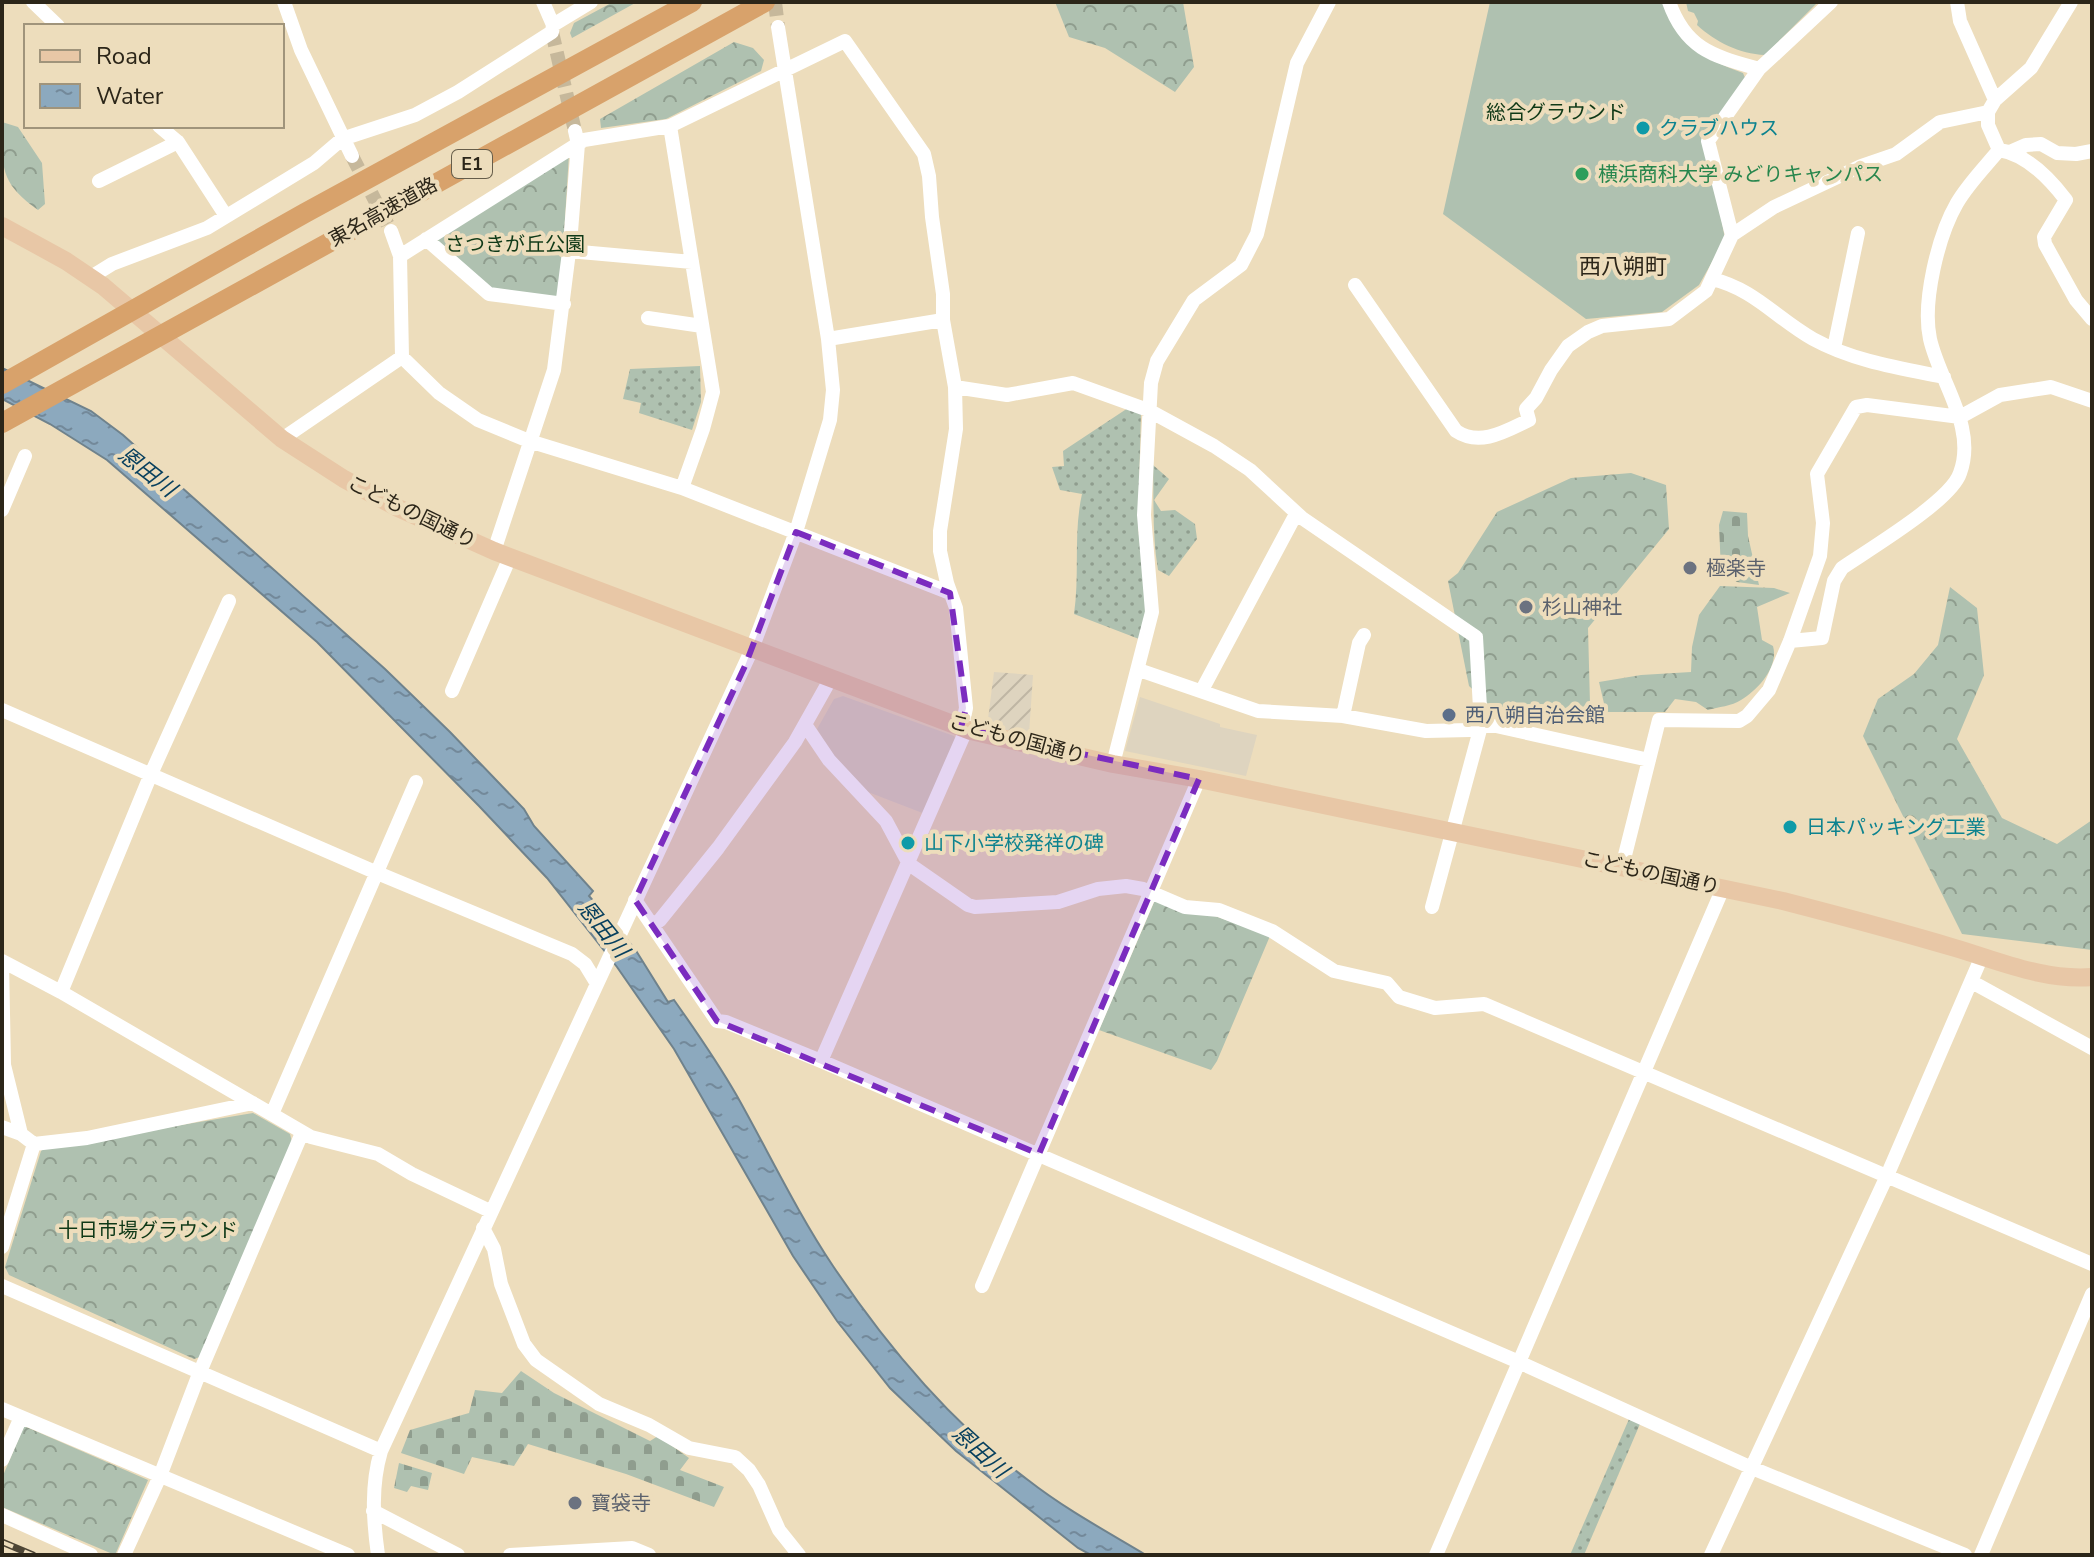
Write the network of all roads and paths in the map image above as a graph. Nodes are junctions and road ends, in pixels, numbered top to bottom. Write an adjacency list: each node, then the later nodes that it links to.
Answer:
1 (33, 2): 12 (street)
2 (284, 2): 21 (street)
3 (543, 2): 13 (street)
4 (591, 2): 13 (street)
5 (692, 2): 48 (highway, 東名高速道路 / E1)
6 (765, 2): 53 (highway, 東名高速道路 / E1)
7 (1329, 2): 51 (street)
8 (1669, 2): 15 (street)
9 (1831, 2): 15 (street)
10 (1957, 2): 17 (street)
11 (2067, 4): 17 (street)
12 (56, 24)
13 (553, 25): 21 (street)
14 (778, 27): 16 (street)
15 (1759, 69): 31 (street)
16 (785, 70): 18 (street); 42 (street); 44 (street)
17 (1992, 106): 23 (street); 31 (street)
18 (670, 126): 20 (street); 35 (street)
19 (161, 128): 22 (street)
20 (576, 138): 32 (street); 33 (street)
21 (342, 139): 25 (street); 27 (street)
22 (178, 142): 26 (street); 27 (street)
23 (2004, 151): 24 (street); 41 (street); 47 (street)
24 (2092, 151)
25 (352, 156)
26 (99, 181)
27 (226, 216): 36 (street)
28 (2, 226): 36 (main road, こどもの国通り)
29 (391, 231): 34 (street)
30 (1858, 233): 45 (street)
31 (1732, 235): 37 (street)
32 (426, 239): 34 (street); 39 (street)
33 (569, 251): 35 (street); 39 (street)
34 (400, 256): 46 (street)
35 (692, 262): 43 (street)
36 (91, 277): 54 (main road, こどもの国通り)
37 (1712, 279): 38 (street); 45 (street)
38 (1355, 285)
39 (564, 304): 55 (street)
40 (648, 318): 43 (street)
41 (2092, 319)
42 (943, 320): 44 (street); 49 (street)
43 (702, 326): 57 (street)
44 (828, 339): 60 (street)
45 (1834, 348): 47 (street)
46 (402, 357): 54 (street); 55 (street)
47 (1944, 377): 52 (street)
48 (2, 384)
49 (955, 387): 51 (street); 62 (street)
50 (2092, 401): 52 (street)
51 (1148, 410): 59 (street); 67 (street)
52 (1960, 417): 65 (street); 65 (street)
53 (2, 423)
54 (282, 439): 61 (main road, こどもの国通り)
55 (529, 441): 57 (street); 61 (street)
56 (25, 456): 58 (street)
57 (682, 488): 60 (street)
58 (2, 510)
59 (1296, 514): 69 (street); 74 (street)
60 (796, 532): 62 (street); 66 (street)
61 (502, 554): 66 (main road, こどもの国通り); 70 (street)
62 (950, 593): 75 (street)
63 (229, 601): 78 (street)
64 (1364, 635): 72 (street)
65 (1790, 641): 76 (street)
66 (752, 649): 68 (main road, こどもの国通り); 87 (street)
67 (1139, 670): 69 (street); 77 (street)
68 (831, 678): 73 (street); 75 (main road, こどもの国通り)
69 (1202, 690): 72 (street)
70 (452, 691)
71 (2, 710): 78 (street)
72 (1343, 716): 74 (street)
73 (806, 726): 82 (street); 89 (street)
74 (1481, 726): 76 (street); 81 (street)
75 (962, 727): 77 (main road, こどもの国通り); 82 (street)
76 (1649, 760): 83 (street)
77 (1113, 764): 79 (main road, こどもの国通り)
78 (151, 774): 84 (street); 94 (street)
79 (1199, 779): 81 (main road, こどもの国通り); 86 (street)
80 (416, 782): 84 (street)
81 (1451, 832): 83 (main road, こどもの国通り); 88 (street)
82 (909, 864): 86 (street); 96 (street)
83 (1622, 867): 85 (main road, こどもの国通り)
84 (375, 872): 92 (street); 99 (street)
85 (1723, 888): 90 (main road, こどもの国通り); 97 (street)
86 (1151, 893): 97 (street); 104 (street)
87 (632, 905): 89 (street); 92 (street)
88 (1432, 907)
89 (653, 925): 96 (street)
90 (1982, 956): 91 (main road, こどもの国通り); 93 (street)
91 (2092, 977)
92 (597, 979): 106 (street)
93 (1972, 982): 95 (street); 105 (street)
94 (61, 992): 98 (street); 102 (street)
95 (2092, 1048)
96 (821, 1061): 104 (street)
97 (1644, 1073): 105 (street); 113 (street)
98 (253, 1103): 99 (street); 103 (street)
99 (272, 1114): 101 (street)
100 (2, 1127): 102 (street)
101 (302, 1133): 106 (street); 114 (street)
102 (21, 1134): 103 (street)
103 (34, 1144): 108 (street)
104 (1039, 1154): 111 (street); 113 (street)
105 (1886, 1178): 109 (street); 119 (street)
106 (490, 1211): 107 (street)
107 (483, 1228): 117 (street); 130 (street)
108 (2, 1247)
109 (2092, 1264)
110 (2, 1286): 114 (street)
111 (982, 1286)
112 (2092, 1294): 134 (street)
113 (1519, 1363): 119 (street); 131 (street)
114 (199, 1374): 117 (street); 120 (street)
115 (2, 1409): 116 (street)
116 (21, 1417): 118 (street); 120 (street)
117 (381, 1451): 121 (street)
118 (2, 1460)
119 (1752, 1468): 132 (street); 133 (street)
120 (160, 1476): 124 (street); 125 (street)
121 (373, 1511): 126 (street); 127 (street)
122 (2, 1515): 123 (street)
123 (91, 1555)
124 (124, 1555)
125 (348, 1555)
126 (378, 1555)
127 (458, 1555)
128 (510, 1555): 129 (street)
129 (649, 1555)
130 (799, 1555)
131 (1436, 1555)
132 (1711, 1555)
133 (1965, 1555)
134 (1981, 1555)

